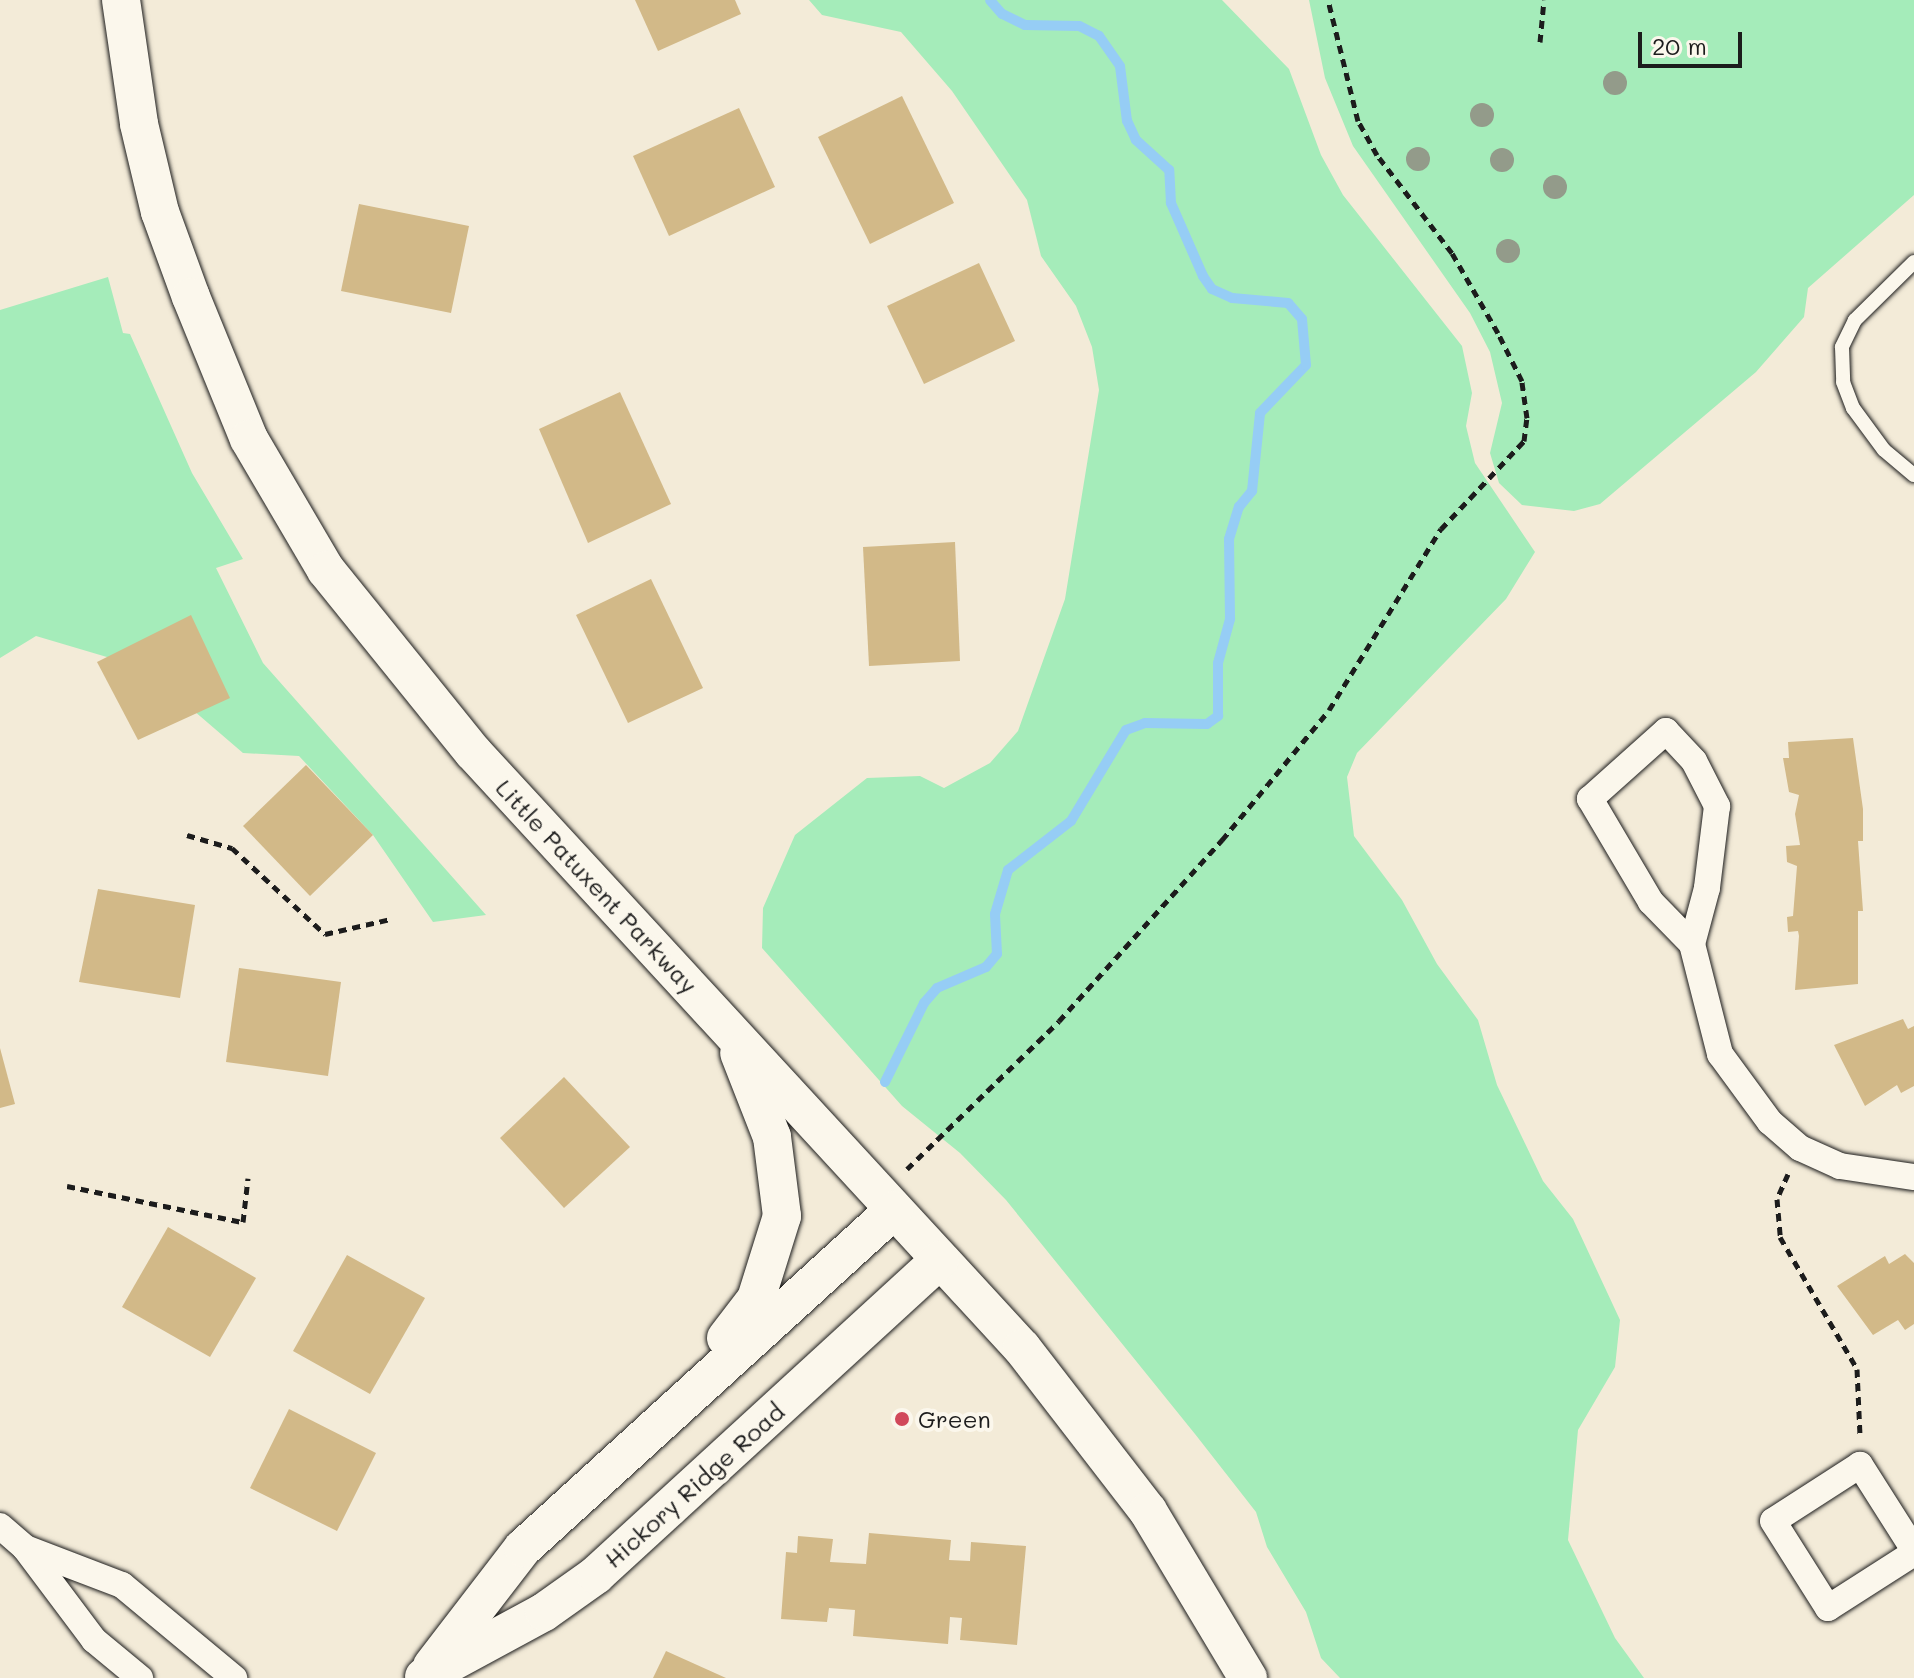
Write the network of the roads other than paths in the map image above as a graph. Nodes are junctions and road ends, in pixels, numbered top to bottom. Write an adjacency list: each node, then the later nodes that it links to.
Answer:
1 (121, 0): 5 (street, Little Patuxent Parkway)
2 (1914, 262): 3 (lane)
3 (1914, 475)
4 (1692, 944): 4 (street); 6 (street)
5 (730, 1032): 7 (street, Little Patuxent Parkway); 9 (street)
6 (1914, 1177)
7 (886, 1202): 8 (street, Little Patuxent Parkway); 9 (street, Hickory Ridge Road)
8 (940, 1260): 13 (street, Hickory Ridge Road); 16 (street, Little Patuxent Parkway)
9 (674, 1406): 13 (street, Hickory Ridge Road)
10 (0, 1526): 11 (street)
11 (25, 1548): 14 (street); 15 (street)
12 (1914, 1552): 12 (street)
13 (424, 1677)
14 (140, 1678)
15 (234, 1678)
16 (1248, 1678)

